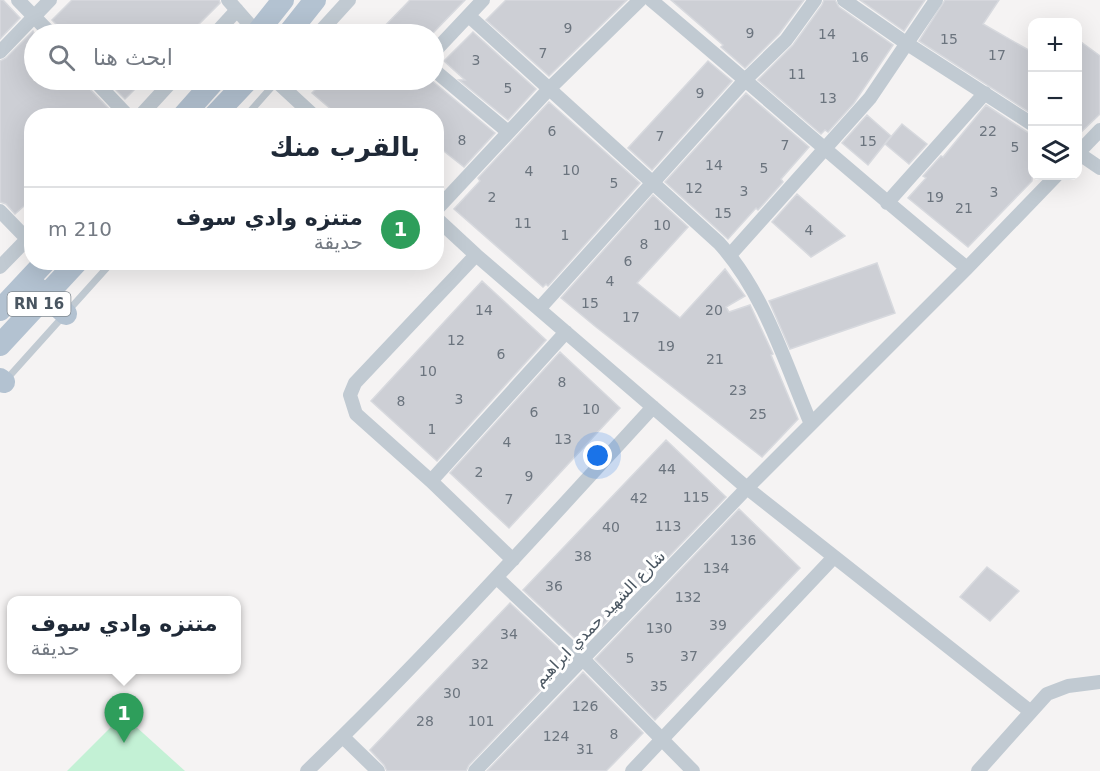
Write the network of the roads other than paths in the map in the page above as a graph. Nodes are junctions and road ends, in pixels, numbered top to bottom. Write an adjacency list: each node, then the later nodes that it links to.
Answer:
1 (18, 0): 13 (street)
2 (50, 0): 13 (street)
3 (283, 0): 19 (main road)
4 (315, 0): 20 (main road)
5 (349, 0): 21 (street)
6 (483, 0): 14 (street)
7 (640, 0): 28 (street)
8 (651, 0): 27 (street)
9 (815, 0): 27 (street)
10 (844, 0): 24 (street)
11 (936, 0): 24 (street)
12 (233, 5): 17 (street); 18 (street)
13 (34, 16): 15 (street); 16 (street)
14 (469, 16): 23 (street); 28 (street)
15 (26, 24)
16 (42, 24)
17 (221, 24)
18 (248, 24)
19 (264, 24)
20 (296, 24)
21 (327, 24)
22 (24, 27): 25 (street)
23 (444, 42)
24 (906, 43): 35 (street); 45 (street)
25 (0, 52)
26 (444, 78): 44 (street)
27 (746, 80): 45 (street); 50 (street)
28 (549, 89): 44 (street); 50 (street)
29 (103, 90): 36 (street)
30 (164, 90): 37 (street)
31 (206, 90): 38 (main road)
32 (239, 90): 39 (main road)
33 (268, 90): 40 (lane)
34 (287, 90): 41 (street)
35 (985, 93): 42 (street); 52 (street)
36 (120, 108)
37 (147, 108)
38 (190, 108)
39 (222, 108)
40 (253, 108)
41 (306, 108)
42 (1028, 120)
43 (1100, 130): 46 (street)
44 (508, 132): 51 (street)
45 (826, 148): 52 (street); 58 (street)
46 (1082, 149)
47 (1082, 156): 48 (street)
48 (1100, 168)
49 (1052, 180): 60 (street, شارع الشهيد حمدي ابراهيم)
50 (654, 183): 58 (street); 66 (street)
51 (444, 201)
52 (887, 203): 60 (street)
53 (0, 211): 55 (street)
54 (444, 225): 57 (street)
55 (24, 233)
56 (24, 245): 59 (street)
57 (476, 255): 66 (street); 74 (street)
58 (730, 255): 73 (street)
59 (0, 267)
60 (967, 268): 73 (street, شارع الشهيد حمدي ابراهيم)
61 (37, 270): 64 (main road, RN 16)
62 (70, 270): 65 (main road, RN 16)
63 (105, 270): 68 (lane)
64 (28, 280): 65 (main road); 67 (main road, RN 16)
65 (46, 296): 68 (main road); 70 (main road, RN 16)
66 (539, 309): 69 (street)
67 (0, 310)
68 (66, 314): 71 (lane)
69 (566, 332): 72 (street); 74 (street)
70 (0, 345)
71 (1, 382)
72 (653, 407): 75 (street); 77 (street)
73 (811, 424): 75 (street, شارع الشهيد حمدي ابراهيم)
74 (431, 481): 77 (street)
75 (747, 488): 76 (street); 79 (street, شارع الشهيد حمدي ابراهيم)
76 (834, 557): 81 (street); 83 (street)
77 (513, 560): 78 (street)
78 (497, 578): 79 (street); 82 (street)
79 (582, 658): 83 (street); 86 (street, شارع الشهيد حمدي ابراهيم)
80 (1100, 682): 81 (street)
81 (1031, 712): 89 (street)
82 (343, 737): 84 (street); 85 (street)
83 (661, 740): 87 (street); 88 (street)
84 (307, 771)
85 (378, 771)
86 (475, 771)
87 (632, 771)
88 (693, 771)
89 (978, 771)

